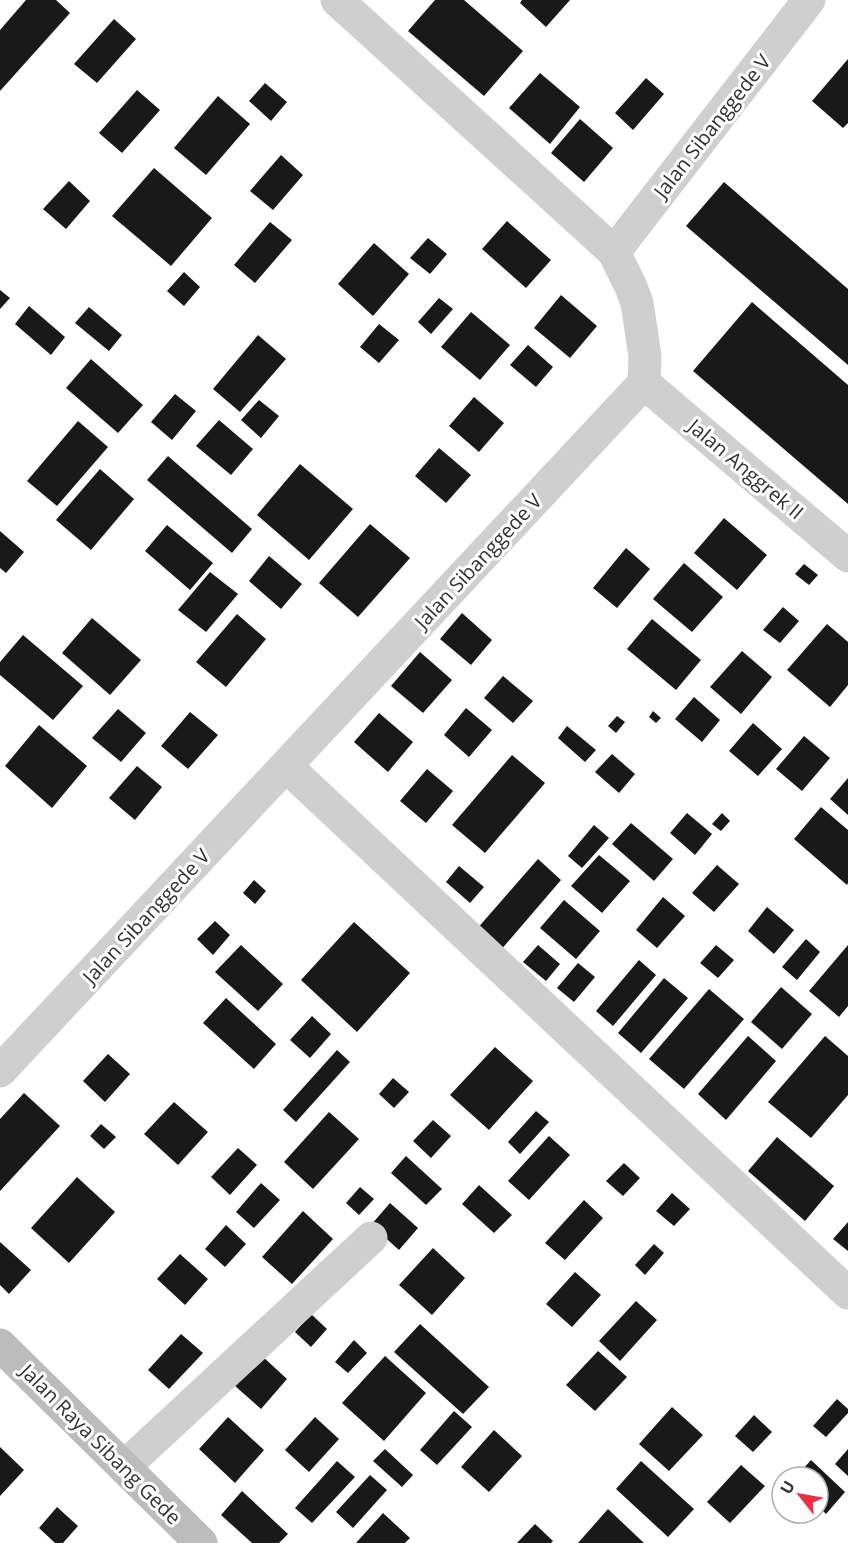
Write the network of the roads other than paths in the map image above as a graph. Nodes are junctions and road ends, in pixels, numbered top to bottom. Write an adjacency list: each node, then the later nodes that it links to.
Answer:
1 (337, 0): 3 (street)
2 (809, 0): 3 (street, Jalan Sibanggede V)
3 (614, 252): 4 (street)
4 (644, 383): 5 (street, Jalan Anggrek II); 6 (street, Jalan Sibanggede V)
5 (848, 556)
6 (285, 766): 7 (street, Jalan Sibanggede V); 9 (street)
7 (0, 1071)
8 (371, 1238): 11 (street)
9 (848, 1293)
10 (0, 1345): 11 (main road, Jalan Raya Sibang Gede)
11 (124, 1467): 12 (main road, Jalan Raya Sibang Gede)
12 (201, 1543)

